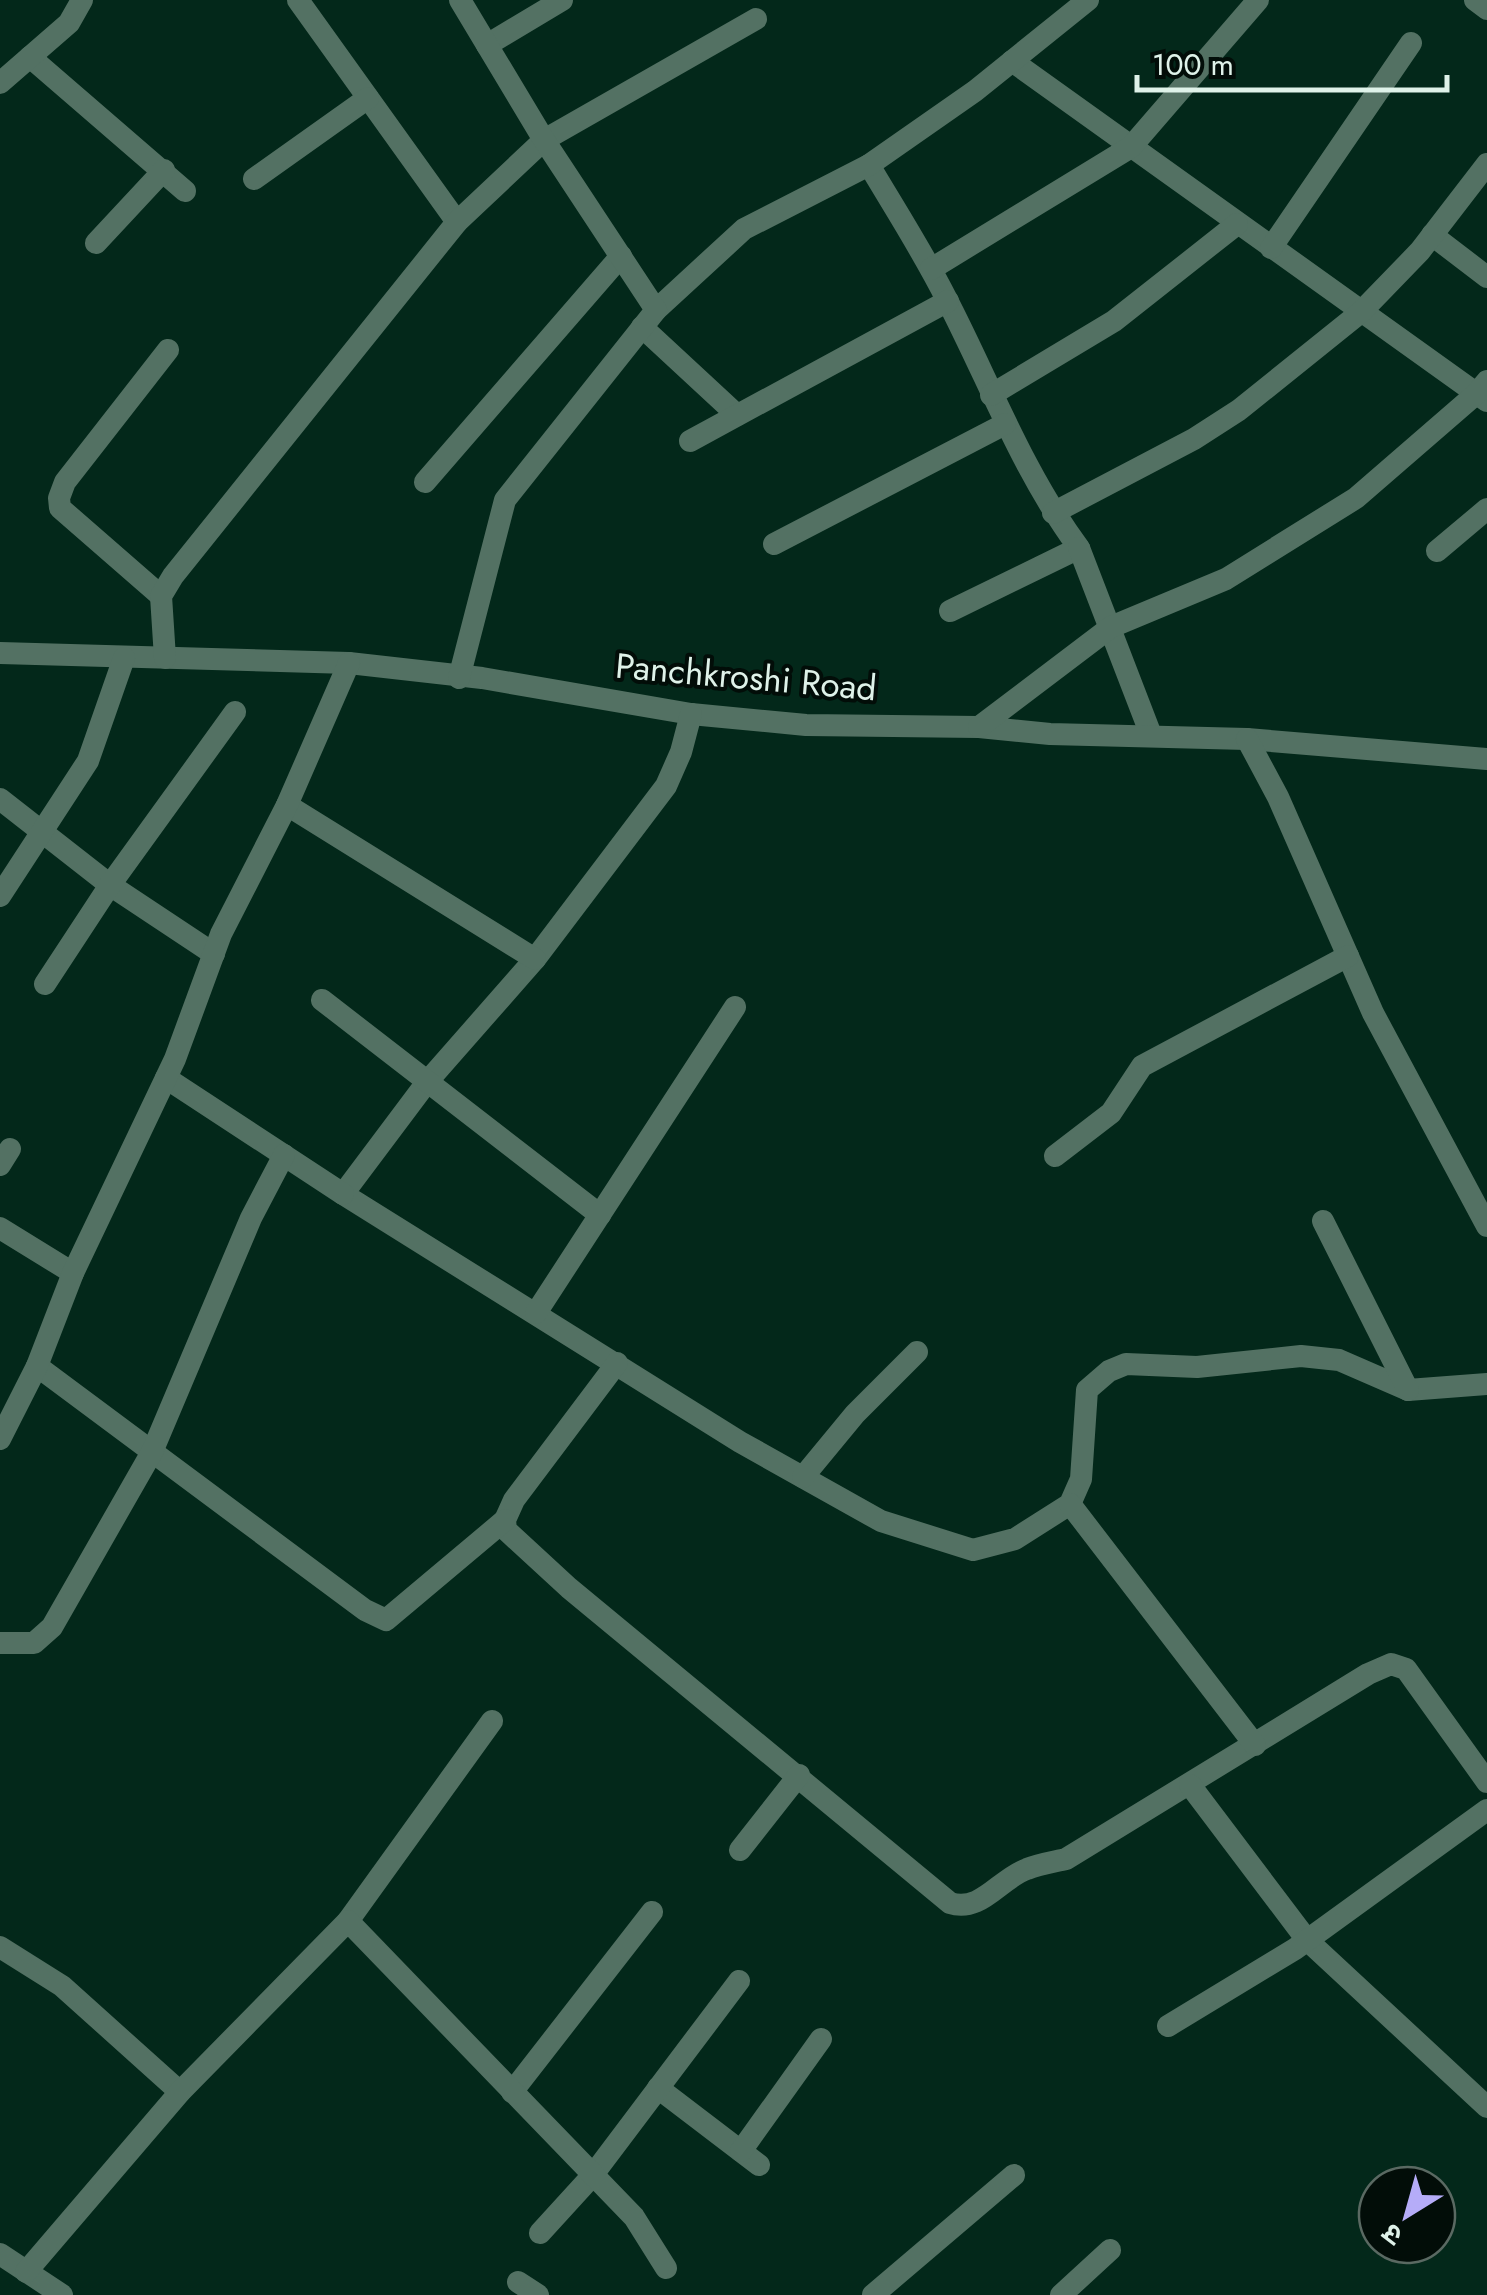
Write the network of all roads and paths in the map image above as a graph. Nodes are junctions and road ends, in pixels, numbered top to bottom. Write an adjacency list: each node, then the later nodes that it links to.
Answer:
1 (82, 0): 12 (street)
2 (298, 0): 15 (street)
3 (460, 0): 10 (street)
4 (562, 0): 10 (street)
5 (1258, 0): 17 (street)
6 (1474, 0): 8 (street)
7 (1085, 1): 13 (street)
8 (1487, 9)
9 (756, 19): 16 (street)
10 (486, 44): 16 (street)
11 (1411, 44): 27 (street)
12 (30, 58): 14 (street); 20 (street)
13 (1012, 61): 17 (street); 19 (street)
14 (0, 83)
15 (368, 98): 21 (street); 23 (street)
16 (544, 140): 23 (street); 28 (street)
17 (1130, 147): 24 (street); 29 (street)
18 (1487, 164): 25 (street)
19 (869, 165): 29 (street); 33 (street)
20 (164, 170): 22 (street); 26 (street)
21 (254, 179)
22 (185, 190)
23 (457, 222): 46 (street)
24 (1238, 224): 27 (street); 36 (street)
25 (1432, 235): 30 (street); 32 (street)
26 (96, 243)
27 (1271, 248): 32 (street)
28 (621, 256): 33 (street); 40 (street)
29 (931, 270): 31 (street)
30 (1487, 277)
31 (948, 301): 36 (street); 37 (street)
32 (1361, 312): 35 (street); 42 (street)
33 (649, 318): 37 (street); 53 (street)
34 (168, 350): 46 (street)
35 (1484, 392): 48 (street)
36 (991, 394): 38 (street)
37 (737, 415): 39 (street)
38 (1004, 424): 42 (street); 43 (street)
39 (690, 441)
40 (425, 482)
41 (1487, 509): 45 (street)
42 (1053, 513): 44 (street)
43 (774, 544)
44 (1079, 548): 47 (street); 48 (street)
45 (1437, 551)
46 (161, 596): 51 (street)
47 (950, 610)
48 (1111, 626): 56 (street); 57 (street)
49 (0, 653): 50 (street, Panchkroshi Road)
50 (124, 658): 51 (street, Panchkroshi Road); 62 (street)
51 (165, 658): 52 (street, Panchkroshi Road)
52 (349, 663): 53 (street, Panchkroshi Road); 61 (street)
53 (459, 678): 55 (street, Panchkroshi Road)
54 (235, 712): 63 (street)
55 (691, 714): 56 (street, Panchkroshi Road); 67 (street)
56 (979, 727): 57 (street, Panchkroshi Road)
57 (1152, 735): 58 (street, Panchkroshi Road)
58 (1247, 739): 59 (street, Panchkroshi Road); 66 (street)
59 (1487, 759)
60 (0, 800): 62 (street)
61 (287, 804): 65 (street); 67 (street)
62 (42, 832): 63 (street); 64 (street)
63 (110, 885): 65 (street); 68 (street)
64 (0, 896)
65 (214, 954): 71 (street)
66 (1348, 956): 74 (street); 78 (street)
67 (536, 959): 72 (street)
68 (45, 984)
69 (322, 1000): 72 (street)
70 (735, 1008): 76 (street)
71 (166, 1078): 73 (street); 80 (street)
72 (427, 1082): 75 (street); 76 (street)
73 (284, 1155): 75 (street); 88 (street)
74 (1055, 1156)
75 (344, 1194): 81 (street)
76 (600, 1215): 81 (street)
77 (1323, 1221): 86 (street)
78 (1487, 1226)
79 (0, 1228): 80 (street)
80 (73, 1273): 84 (street)
81 (536, 1312): 83 (street)
82 (917, 1352): 89 (street)
83 (617, 1364): 89 (street); 91 (street)
84 (36, 1366): 87 (street); 88 (street)
85 (1487, 1384): 86 (street)
86 (1408, 1390): 90 (street)
87 (0, 1439)
88 (152, 1452): 91 (street); 92 (street)
89 (803, 1477): 90 (street)
90 (1070, 1504): 94 (street)
91 (505, 1520): 95 (street)
92 (0, 1643)
93 (492, 1722): 101 (street)
94 (1255, 1744): 96 (street); 97 (street)
95 (799, 1775): 97 (street); 99 (street)
96 (1487, 1782)
97 (1190, 1785): 102 (street)
98 (1487, 1810): 102 (street)
99 (740, 1850)
100 (652, 1912): 109 (street)
101 (348, 1921): 108 (street); 109 (street)
102 (1306, 1940): 105 (street); 110 (street)
103 (0, 1947): 108 (street)
104 (739, 1981): 107 (street)
105 (1168, 2026)
106 (821, 2039): 107 (street)
107 (658, 2088): 112 (street)
108 (180, 2092): 117 (street)
109 (512, 2092): 112 (street)
110 (1487, 2107)
111 (1014, 2175): 121 (street)
112 (592, 2176): 113 (street); 116 (street)
113 (540, 2233)
114 (1110, 2250): 122 (street)
115 (0, 2254): 117 (street)
116 (666, 2268)
117 (26, 2272): 119 (street)
118 (518, 2282): 120 (street)
119 (62, 2295)
120 (538, 2295)
121 (873, 2295)
122 (1061, 2295)

